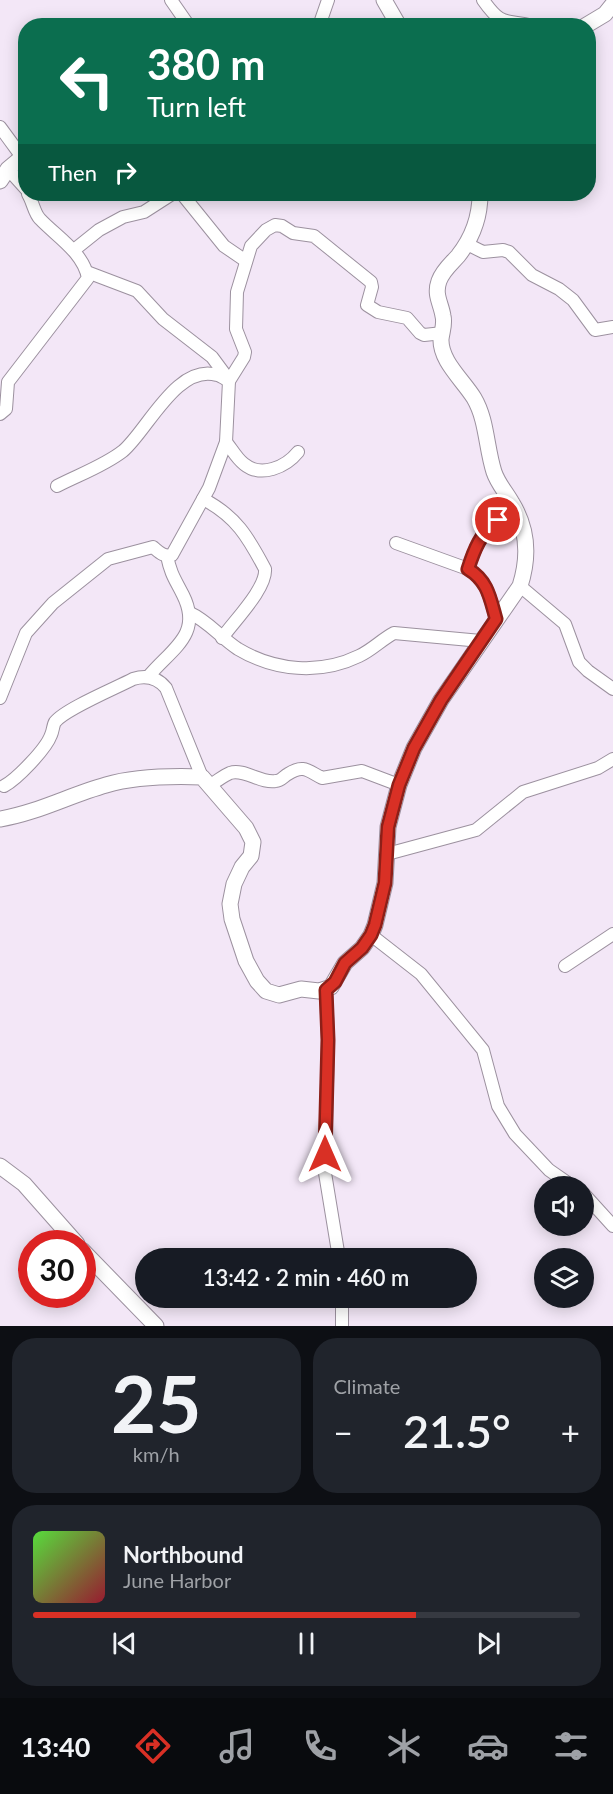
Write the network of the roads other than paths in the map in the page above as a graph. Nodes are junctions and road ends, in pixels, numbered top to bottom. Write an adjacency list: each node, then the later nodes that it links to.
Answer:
1 (171, 0): 6 (street)
2 (328, 0): 7 (street)
3 (384, 0): 8 (street)
4 (483, 0): 9 (street)
5 (613, 4): 10 (street)
6 (183, 18)
7 (322, 18)
8 (394, 18)
9 (497, 18)
10 (596, 19)
11 (0, 127): 12 (street)
12 (18, 148)
13 (18, 161): 14 (street)
14 (4, 175): 15 (street)
15 (18, 184)
16 (31, 201): 21 (street)
17 (161, 201): 21 (street)
18 (188, 201): 22 (street)
19 (480, 201): 20 (street)
20 (467, 244): 24 (street); 25 (street)
21 (74, 250): 23 (street)
22 (246, 261): 25 (street); 26 (street)
23 (87, 272): 26 (street); 27 (street)
24 (613, 327)
25 (443, 333): 32 (street)
26 (229, 381): 28 (street); 30 (street)
27 (0, 414)
28 (226, 442): 29 (street); 31 (street)
29 (298, 452)
30 (57, 486)
31 (203, 499): 34 (street); 39 (street)
32 (518, 514): 35 (street); 36 (street)
33 (396, 543): 35 (street)
34 (167, 556): 37 (street); 43 (street)
35 (468, 569): 38 (street)
36 (520, 586): 38 (street); 42 (street)
37 (190, 613): 39 (street); 41 (street)
38 (496, 619): 40 (street)
39 (222, 638): 40 (street)
40 (481, 641): 46 (street)
41 (148, 677): 45 (street); 47 (street)
42 (613, 689)
43 (0, 698)
44 (613, 759): 49 (street)
45 (206, 781): 46 (street); 48 (street); 53 (street)
46 (399, 785): 49 (street)
47 (4, 786)
48 (0, 819)
49 (387, 854): 51 (street)
50 (613, 934): 52 (street)
51 (371, 935): 53 (street); 55 (street)
52 (565, 966)
53 (326, 990): 59 (street)
54 (0, 1166): 58 (street)
55 (558, 1176)
56 (594, 1206): 57 (street)
57 (613, 1226)
58 (65, 1230)
59 (337, 1248)
60 (96, 1264): 62 (street)
61 (342, 1308): 63 (street)
62 (156, 1326)
63 (342, 1326)

